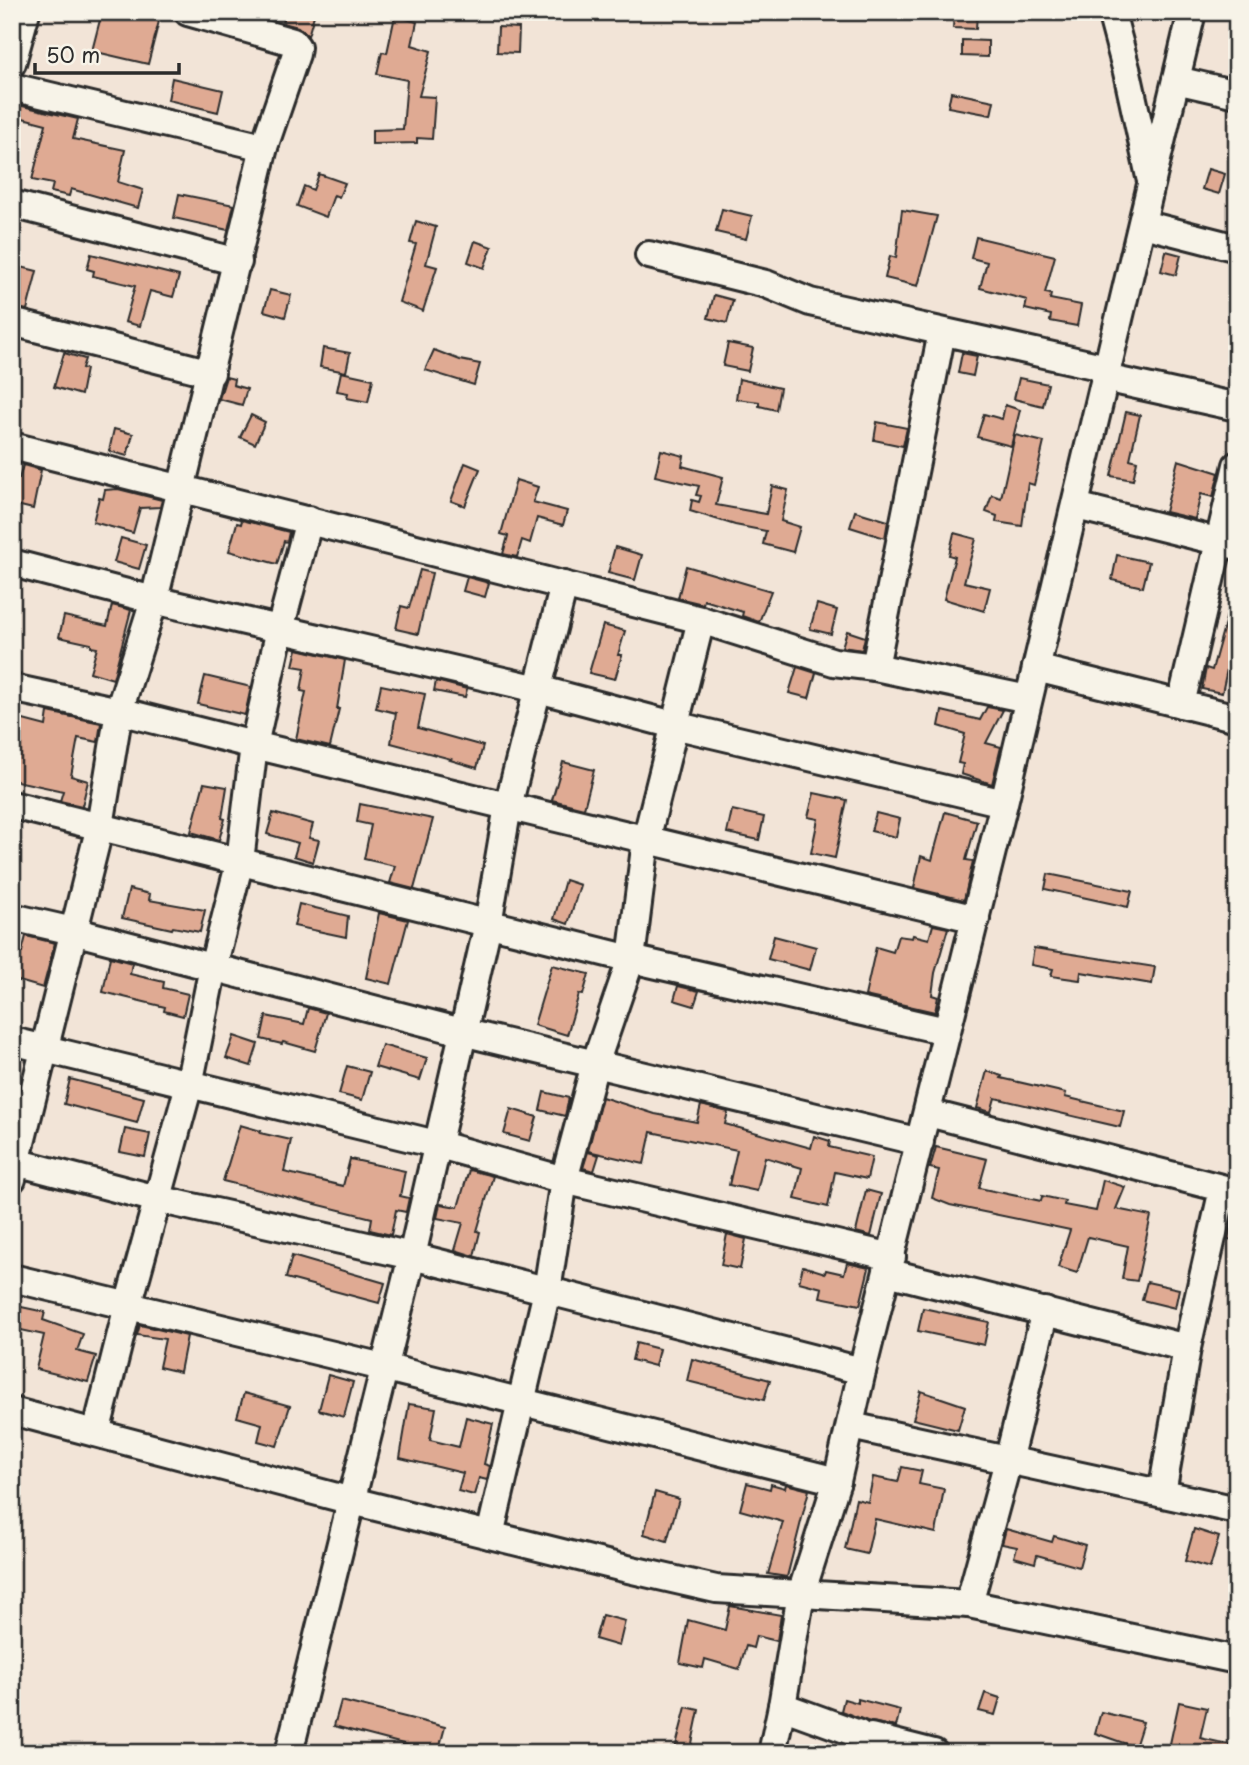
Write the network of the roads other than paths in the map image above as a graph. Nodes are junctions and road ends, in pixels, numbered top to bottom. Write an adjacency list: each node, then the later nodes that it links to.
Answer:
1 (26, 12): 6 (street)
2 (188, 12): 5 (street)
3 (1111, 12): 11 (street)
4 (1192, 12): 7 (street)
5 (236, 18): 10 (street)
6 (12, 63)
7 (1176, 80): 9 (street); 11 (street)
8 (12, 88): 10 (street)
9 (1237, 94)
10 (264, 147): 16 (street)
11 (1152, 185): 13 (street)
12 (12, 204): 16 (street)
13 (1143, 224): 14 (street); 20 (street)
14 (1237, 248)
15 (649, 254): 18 (street)
16 (238, 262): 19 (street)
17 (12, 321): 19 (street)
18 (942, 332): 20 (street); 33 (street)
19 (211, 373): 24 (street)
20 (1106, 373): 21 (street); 25 (street)
21 (1237, 407)
22 (12, 446): 24 (street)
23 (1237, 465): 27 (street)
24 (183, 487): 26 (street); 30 (street)
25 (1076, 506): 27 (street); 34 (street)
26 (309, 520): 29 (street); 32 (street)
27 (1228, 544): 38 (street)
28 (12, 563): 30 (street)
29 (564, 585): 31 (street); 36 (street)
30 (154, 600): 32 (street); 39 (street)
31 (701, 620): 33 (street); 41 (street)
32 (280, 629): 36 (street); 42 (street)
33 (875, 667): 37 (street)
34 (1036, 668): 37 (street); 38 (street)
35 (12, 688): 39 (street)
36 (538, 690): 41 (street); 45 (street)
37 (1028, 699): 43 (street)
38 (1181, 704): 40 (street)
39 (119, 710): 42 (street); 46 (street)
40 (1237, 718)
41 (674, 725): 43 (street); 47 (street)
42 (254, 745): 45 (street); 48 (street)
43 (1004, 803): 50 (street)
44 (12, 806): 46 (street)
45 (508, 806): 47 (street); 51 (street)
46 (100, 826): 48 (street); 52 (street)
47 (646, 839): 50 (street); 53 (street)
48 (240, 861): 51 (street); 54 (street)
49 (12, 917): 52 (street)
50 (976, 919): 55 (street)
51 (488, 923): 53 (street); 56 (street)
52 (74, 930): 54 (street); 58 (street)
53 (631, 959): 55 (street); 59 (street)
54 (213, 967): 56 (street); 60 (street)
55 (946, 1031): 61 (street)
56 (462, 1032): 59 (street); 63 (street)
57 (12, 1041): 58 (street)
58 (43, 1048): 60 (street); 64 (street)
59 (595, 1064): 62 (street); 65 (street)
60 (189, 1085): 63 (street); 67 (street)
61 (928, 1113): 62 (street); 66 (street)
62 (920, 1142): 69 (street)
63 (436, 1144): 65 (street); 68 (street)
64 (14, 1168): 67 (street)
65 (564, 1180): 69 (street); 71 (street)
66 (1230, 1190): 74 (street)
67 (157, 1199): 68 (street); 72 (street)
68 (412, 1256): 71 (street); 75 (street)
69 (890, 1264): 73 (street); 76 (street)
70 (12, 1278): 72 (street)
71 (547, 1291): 76 (street); 77 (street)
72 (128, 1306): 75 (street); 80 (street)
73 (1045, 1311): 74 (street); 81 (street)
74 (1187, 1348): 83 (street)
75 (383, 1367): 77 (street); 84 (street)
76 (862, 1371): 79 (street)
77 (522, 1401): 82 (street); 86 (street)
78 (12, 1411): 80 (street)
79 (851, 1426): 81 (street); 82 (street)
80 (96, 1433): 84 (street)
81 (1008, 1461): 83 (street); 88 (street)
82 (837, 1481): 87 (street)
83 (1162, 1493): 85 (street)
84 (352, 1501): 86 (street); 92 (street)
85 (1237, 1510)
86 (490, 1535): 87 (street)
87 (801, 1594): 88 (street); 90 (street)
88 (969, 1604): 89 (street)
89 (1237, 1660)
90 (782, 1706): 91 (street); 93 (street)
91 (859, 1734): 94 (street); 95 (street)
92 (289, 1753)
93 (772, 1753)
94 (888, 1753)
95 (934, 1753)

